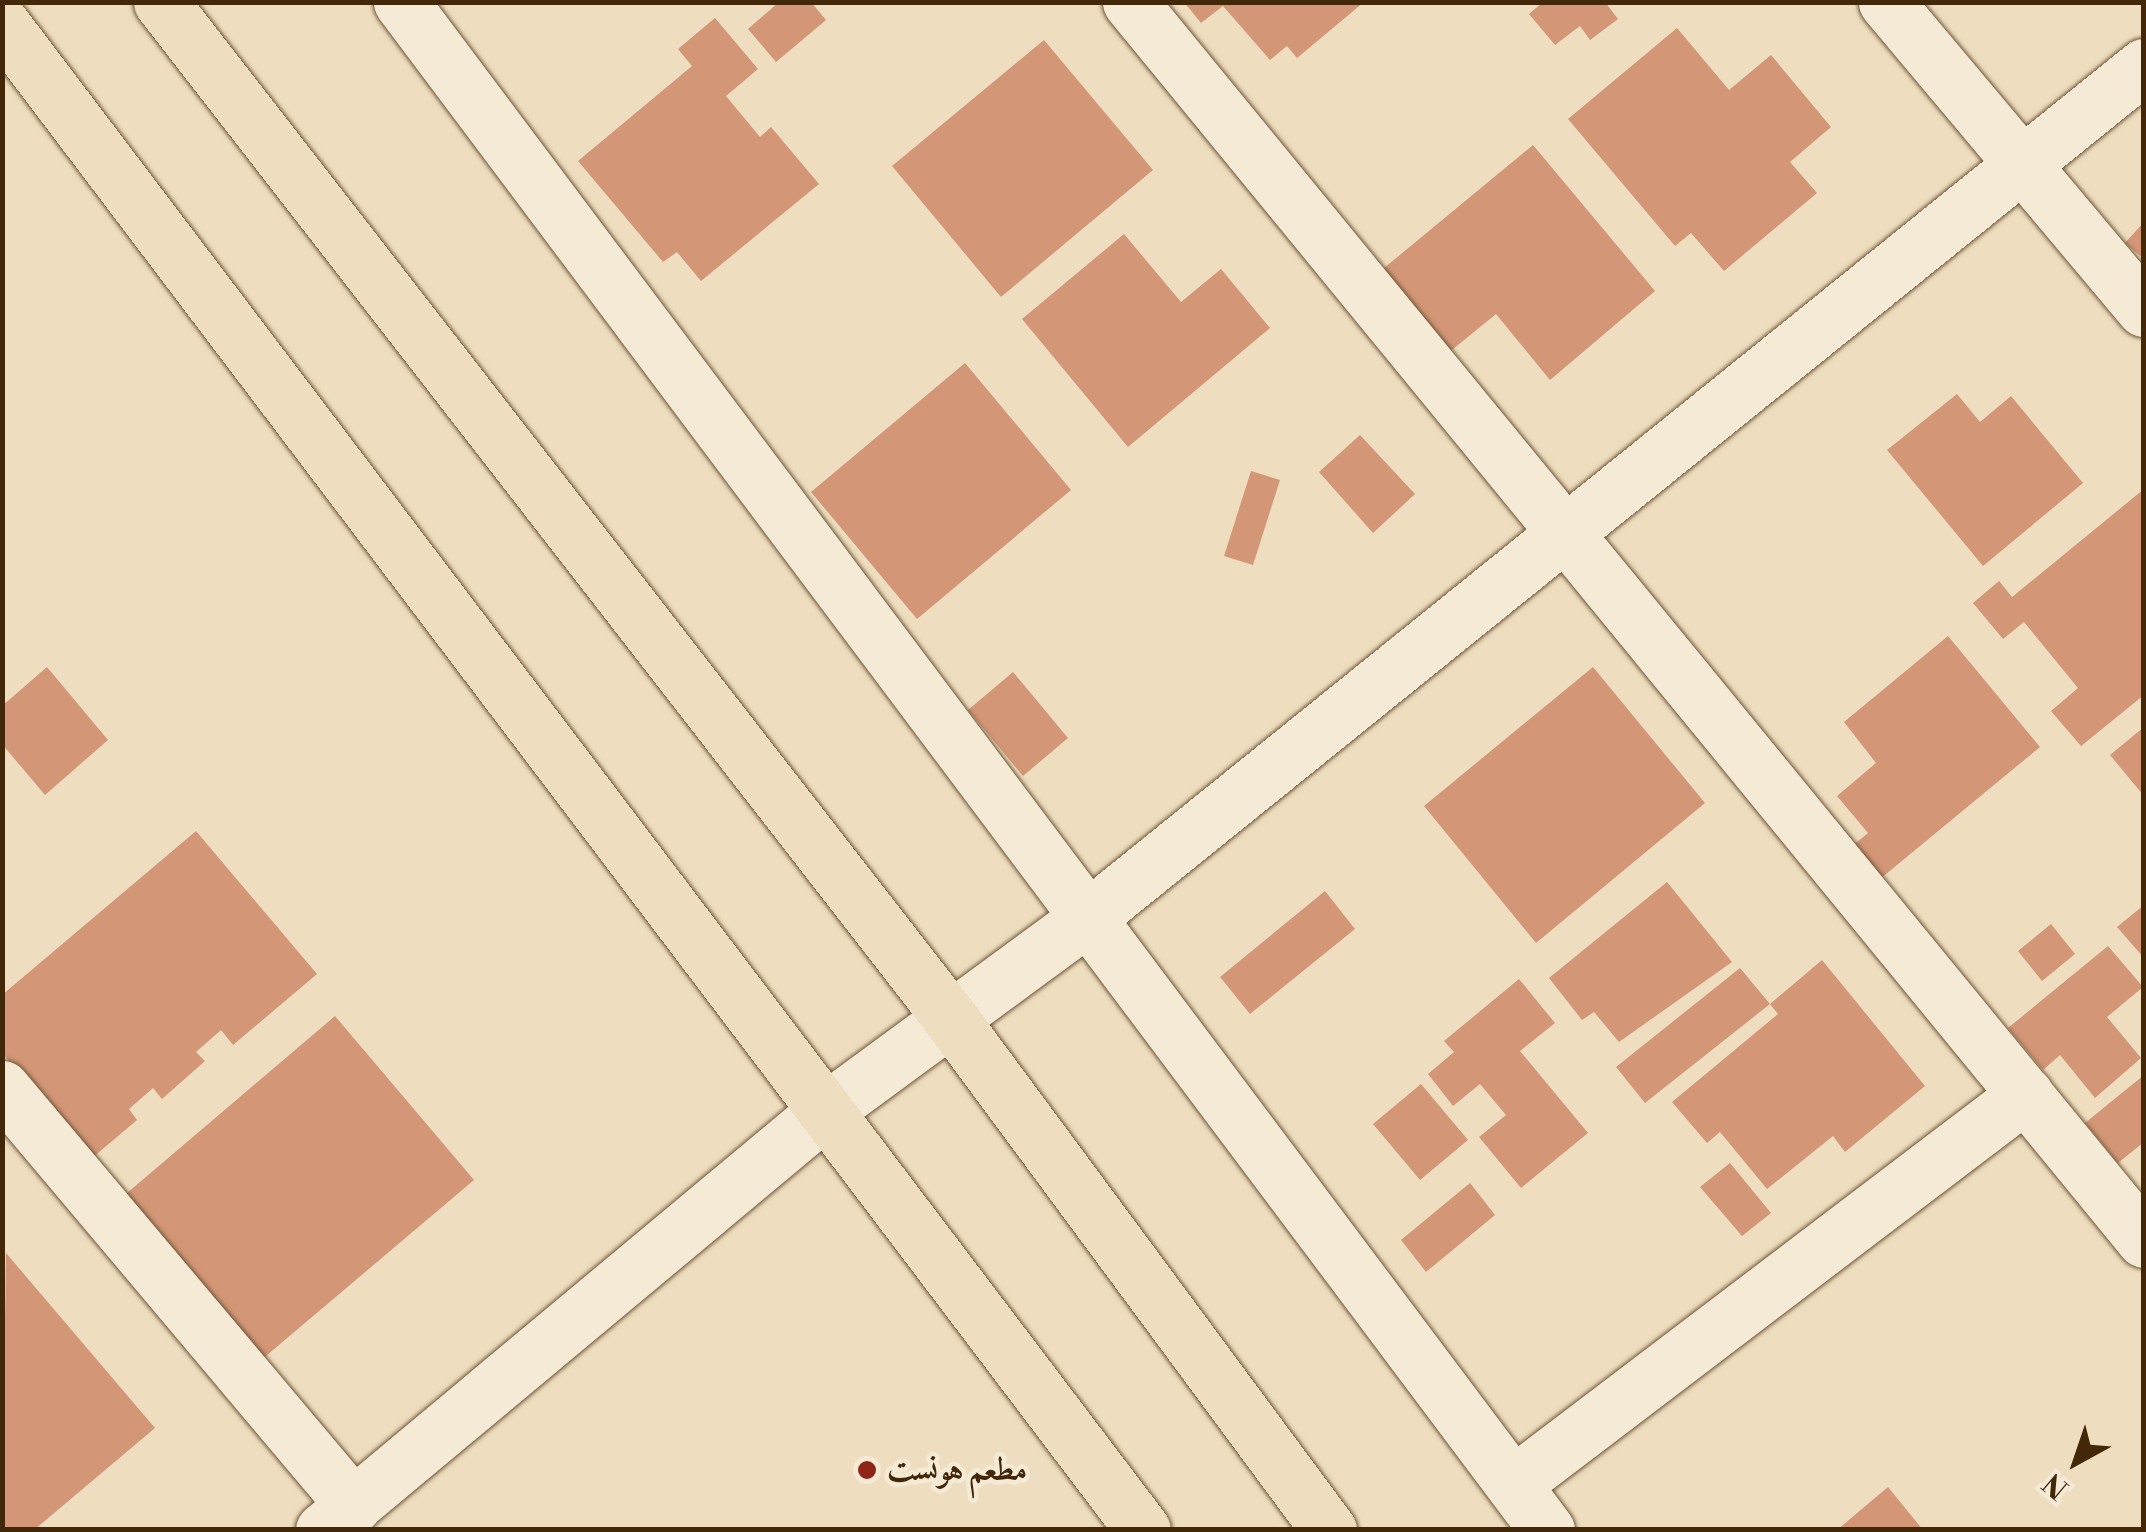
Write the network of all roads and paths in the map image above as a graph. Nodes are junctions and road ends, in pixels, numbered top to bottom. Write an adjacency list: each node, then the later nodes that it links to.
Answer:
1 (161, 2): 11 (main road)
2 (401, 2): 10 (street)
3 (1130, 2): 9 (street)
4 (1886, 2): 7 (street)
5 (2, 24): 14 (main road)
6 (2144, 66): 7 (street)
7 (2026, 164): 8 (street); 9 (street)
8 (2144, 309)
9 (1564, 531): 10 (street); 13 (street)
10 (1086, 919): 11 (street); 16 (street)
11 (948, 1015): 14 (street); 19 (main road)
12 (2, 1088): 17 (street)
13 (2026, 1094): 15 (street); 16 (street)
14 (830, 1107): 17 (street); 18 (main road)
15 (2141, 1231)
16 (1513, 1484): 20 (street)
17 (338, 1518)
18 (1142, 1530)
19 (1329, 1530)
20 (1546, 1530)

